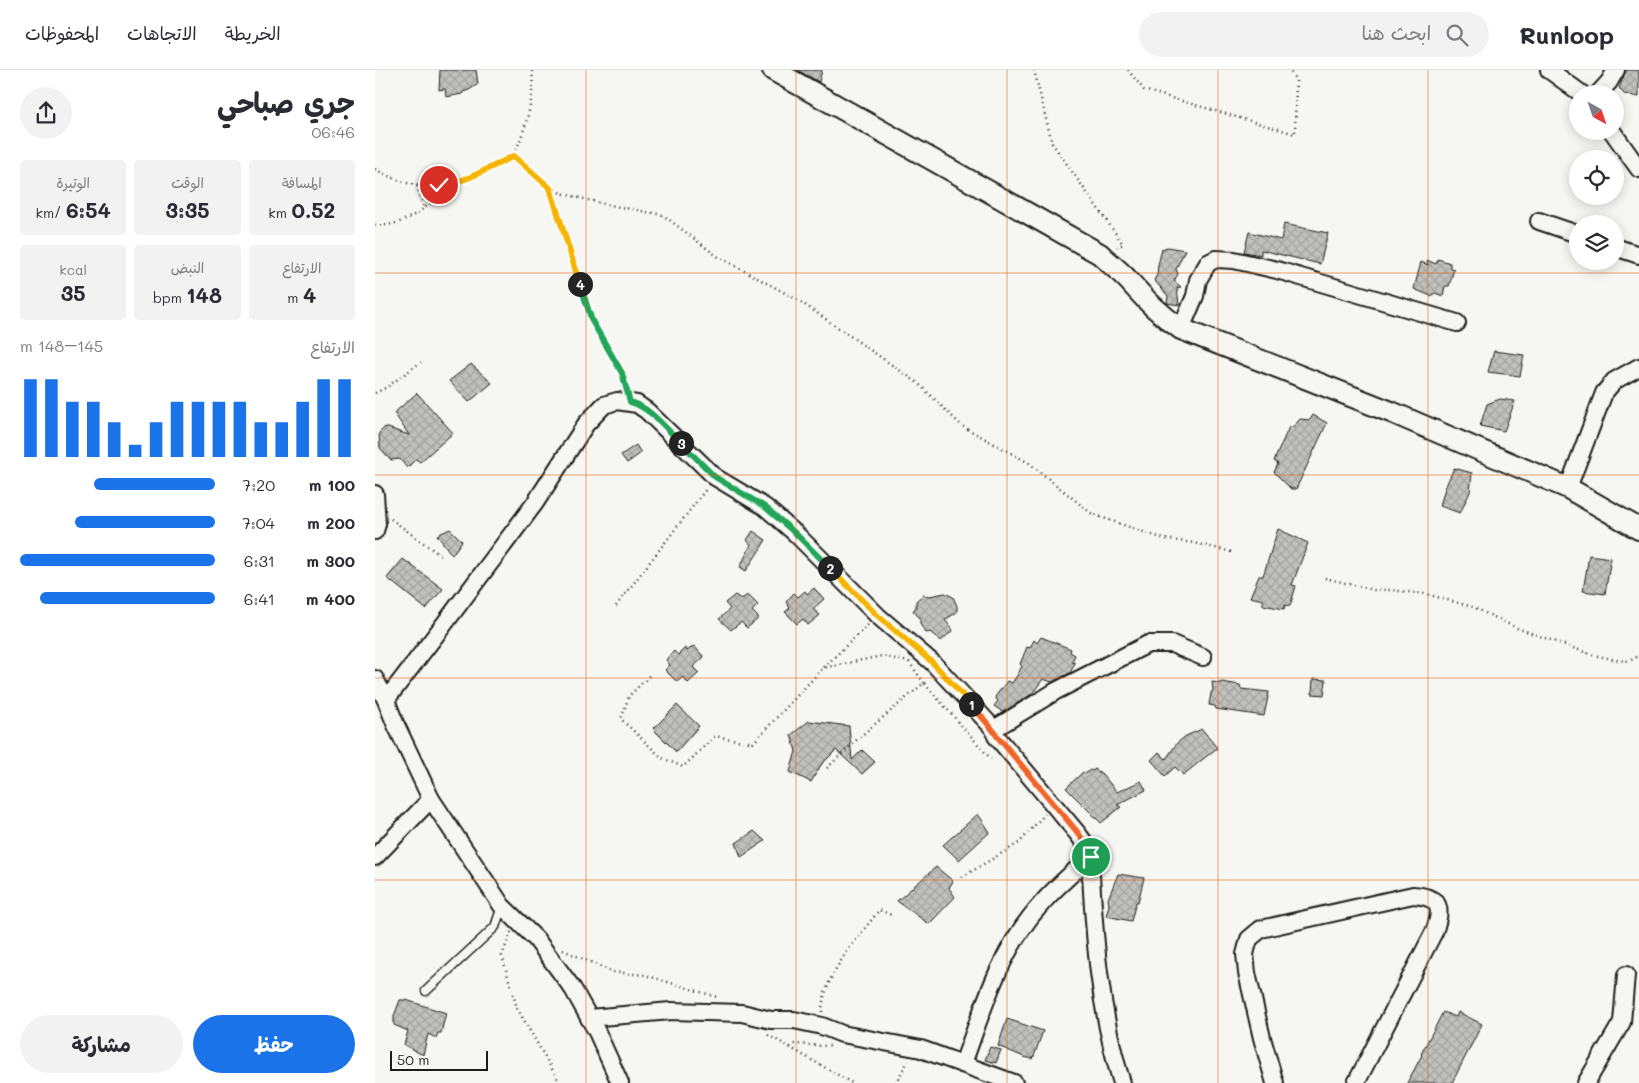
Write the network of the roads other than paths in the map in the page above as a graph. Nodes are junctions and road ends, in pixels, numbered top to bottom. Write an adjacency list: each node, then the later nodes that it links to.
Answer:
1 (773, 70): 13 (street)
2 (1549, 70): 4 (street)
3 (1617, 70): 5 (street)
4 (1570, 85)
5 (1606, 85)
6 (1618, 140): 7 (street)
7 (1639, 169)
8 (1539, 221): 9 (street)
9 (1569, 231)
10 (1624, 250): 11 (street)
11 (1639, 255)
12 (1457, 323): 13 (street)
13 (1181, 329): 15 (street)
14 (1639, 367): 15 (street)
15 (1568, 488): 17 (street)
16 (376, 501): 18 (street)
17 (1639, 528)
18 (375, 531)
19 (1203, 657): 22 (street)
20 (375, 678): 21 (street)
21 (386, 700): 22 (street); 23 (street)
22 (993, 730): 25 (street)
23 (431, 799): 24 (street); 26 (street)
24 (375, 856)
25 (1091, 857): 30 (street); 33 (street)
26 (502, 906): 28 (lane); 29 (street)
27 (1626, 975): 36 (street)
28 (426, 991)
29 (589, 1018): 30 (street); 31 (street)
30 (963, 1064): 32 (street)
31 (620, 1083)
32 (1014, 1083)
33 (1122, 1083)
34 (1275, 1083): 35 (street)
35 (1356, 1083)
36 (1587, 1083)

